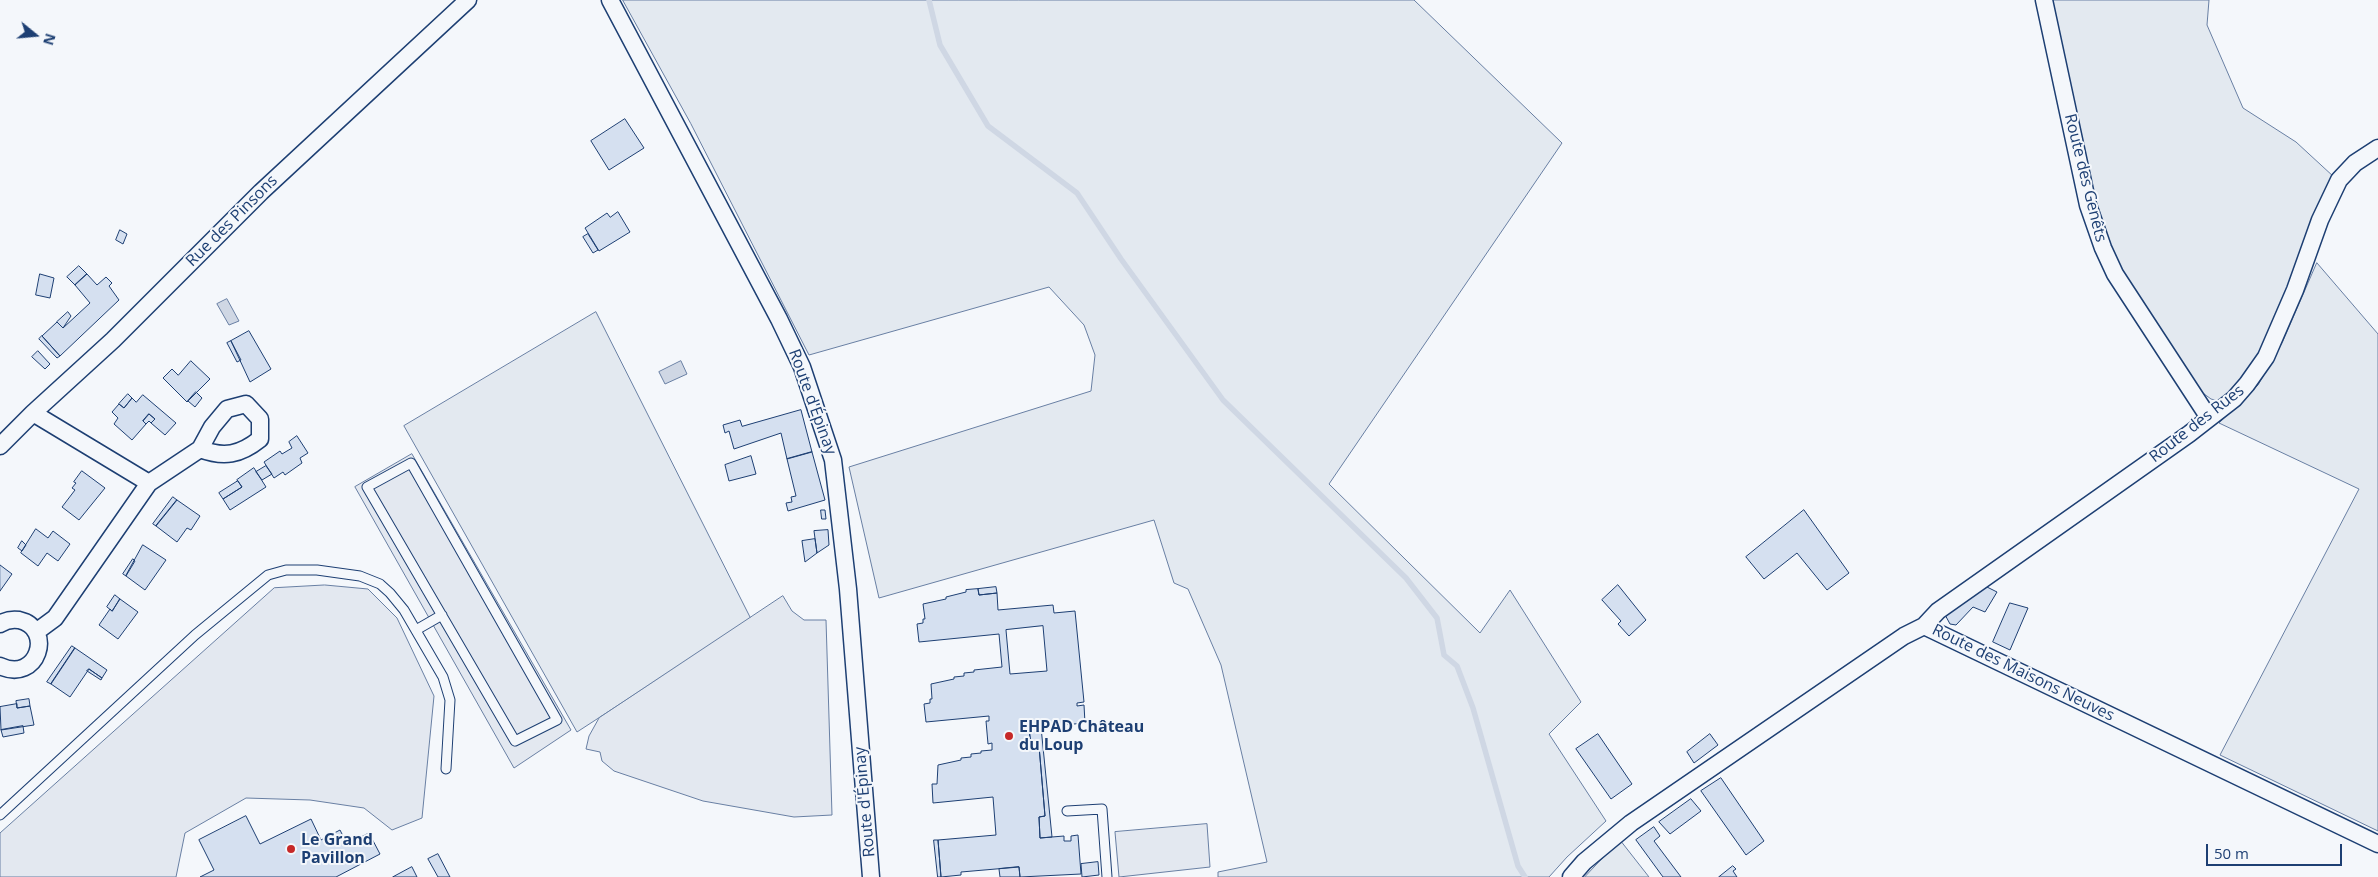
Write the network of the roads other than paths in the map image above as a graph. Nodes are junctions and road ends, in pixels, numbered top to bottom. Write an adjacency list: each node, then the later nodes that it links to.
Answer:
1 (468, 0): 5 (street, Rue des Pinsons)
2 (610, 0): 20 (street, Route d'Épinay)
3 (2044, 0): 6 (street, Route des Genêts)
4 (2378, 148): 6 (street, Route des Rues)
5 (33, 413): 7 (street, Rue des Pinsons); 9 (street)
6 (2209, 418): 12 (street, Route des Rues)
7 (0, 446)
8 (200, 449): 9 (street)
9 (149, 483): 14 (street)
10 (442, 615): 10 (lane); 13 (lane)
11 (0, 624): 14 (street)
12 (1924, 626): 19 (street, Route des Maisons Neuves); 22 (street, Route des Maisons Neuves)
13 (416, 630): 16 (lane); 18 (lane)
14 (36, 632): 15 (street)
15 (0, 666)
16 (446, 769)
17 (1067, 811): 21 (lane)
18 (0, 816)
19 (2378, 844)
20 (871, 877)
21 (1106, 877)
22 (1571, 877)

